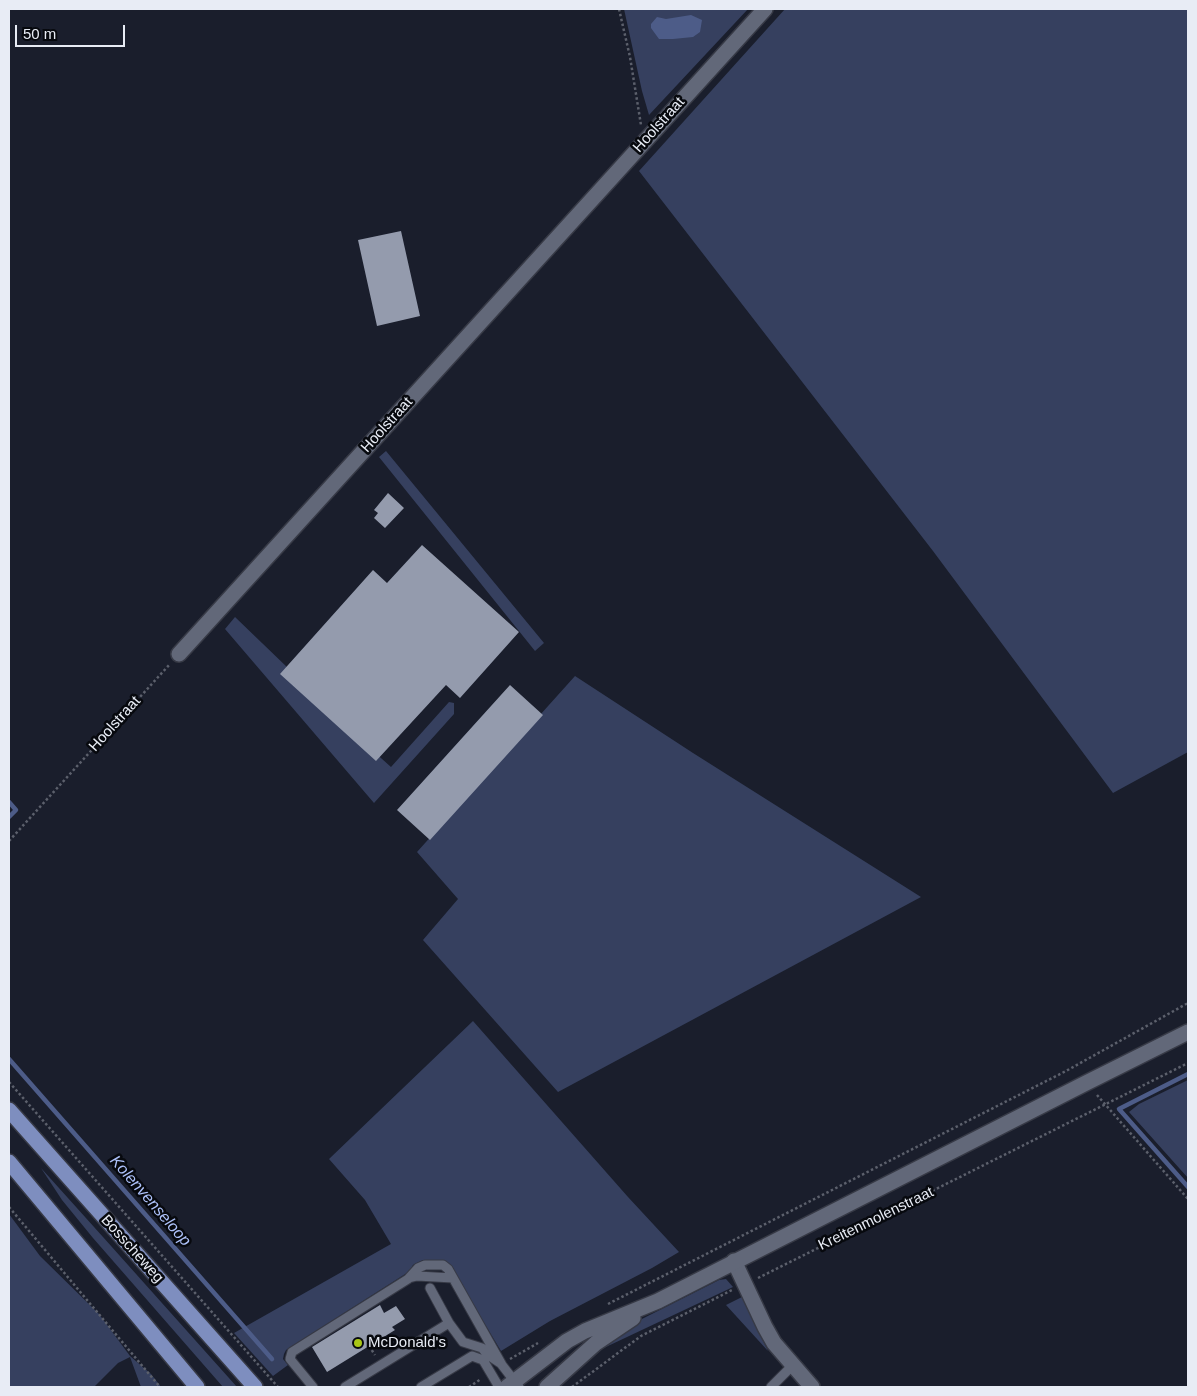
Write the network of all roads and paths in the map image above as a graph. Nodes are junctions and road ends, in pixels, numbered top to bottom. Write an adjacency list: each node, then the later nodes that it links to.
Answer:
1 (619, 9): 3 (path)
2 (766, 9): 3 (street, Hoolstraat)
3 (648, 136): 4 (street, Hoolstraat)
4 (179, 654): 5 (path, Hoolstraat)
5 (9, 840)
6 (1188, 1003): 19 (path)
7 (1188, 1032): 10 (street, Kreitenmolenstraat)
8 (1188, 1063): 11 (path, Kreitenmolenstraat)
9 (9, 1082): 28 (path)
10 (1086, 1083): 11 (path); 16 (street, Kreitenmolenstraat)
11 (1105, 1105): 14 (path); 17 (path, Kreitenmolenstraat)
12 (9, 1110): 27 (main road, Bosscheweg)
13 (9, 1162): 26 (main road)
14 (1188, 1199)
15 (9, 1207): 25 (path)
16 (734, 1261): 17 (street); 20 (street, Kreitenmolenstraat)
17 (744, 1284): 23 (street); 34 (path, Kreitenmolenstraat)
18 (430, 1288): 21 (lane)
19 (616, 1300)
20 (658, 1301): 24 (street, Kreitenmolenstraat); 33 (street, Kreitenmolenstraat)
21 (449, 1323): 22 (lane); 30 (lane)
22 (502, 1365): 24 (lane); 29 (lane)
23 (793, 1366): 35 (lane); 36 (street)
24 (514, 1385)
25 (160, 1387)
26 (197, 1387)
27 (255, 1387)
28 (278, 1387)
29 (313, 1387)
30 (345, 1387)
31 (422, 1387): 32 (lane)
32 (499, 1387)
33 (547, 1387)
34 (572, 1387)
35 (771, 1387)
36 (812, 1387)

